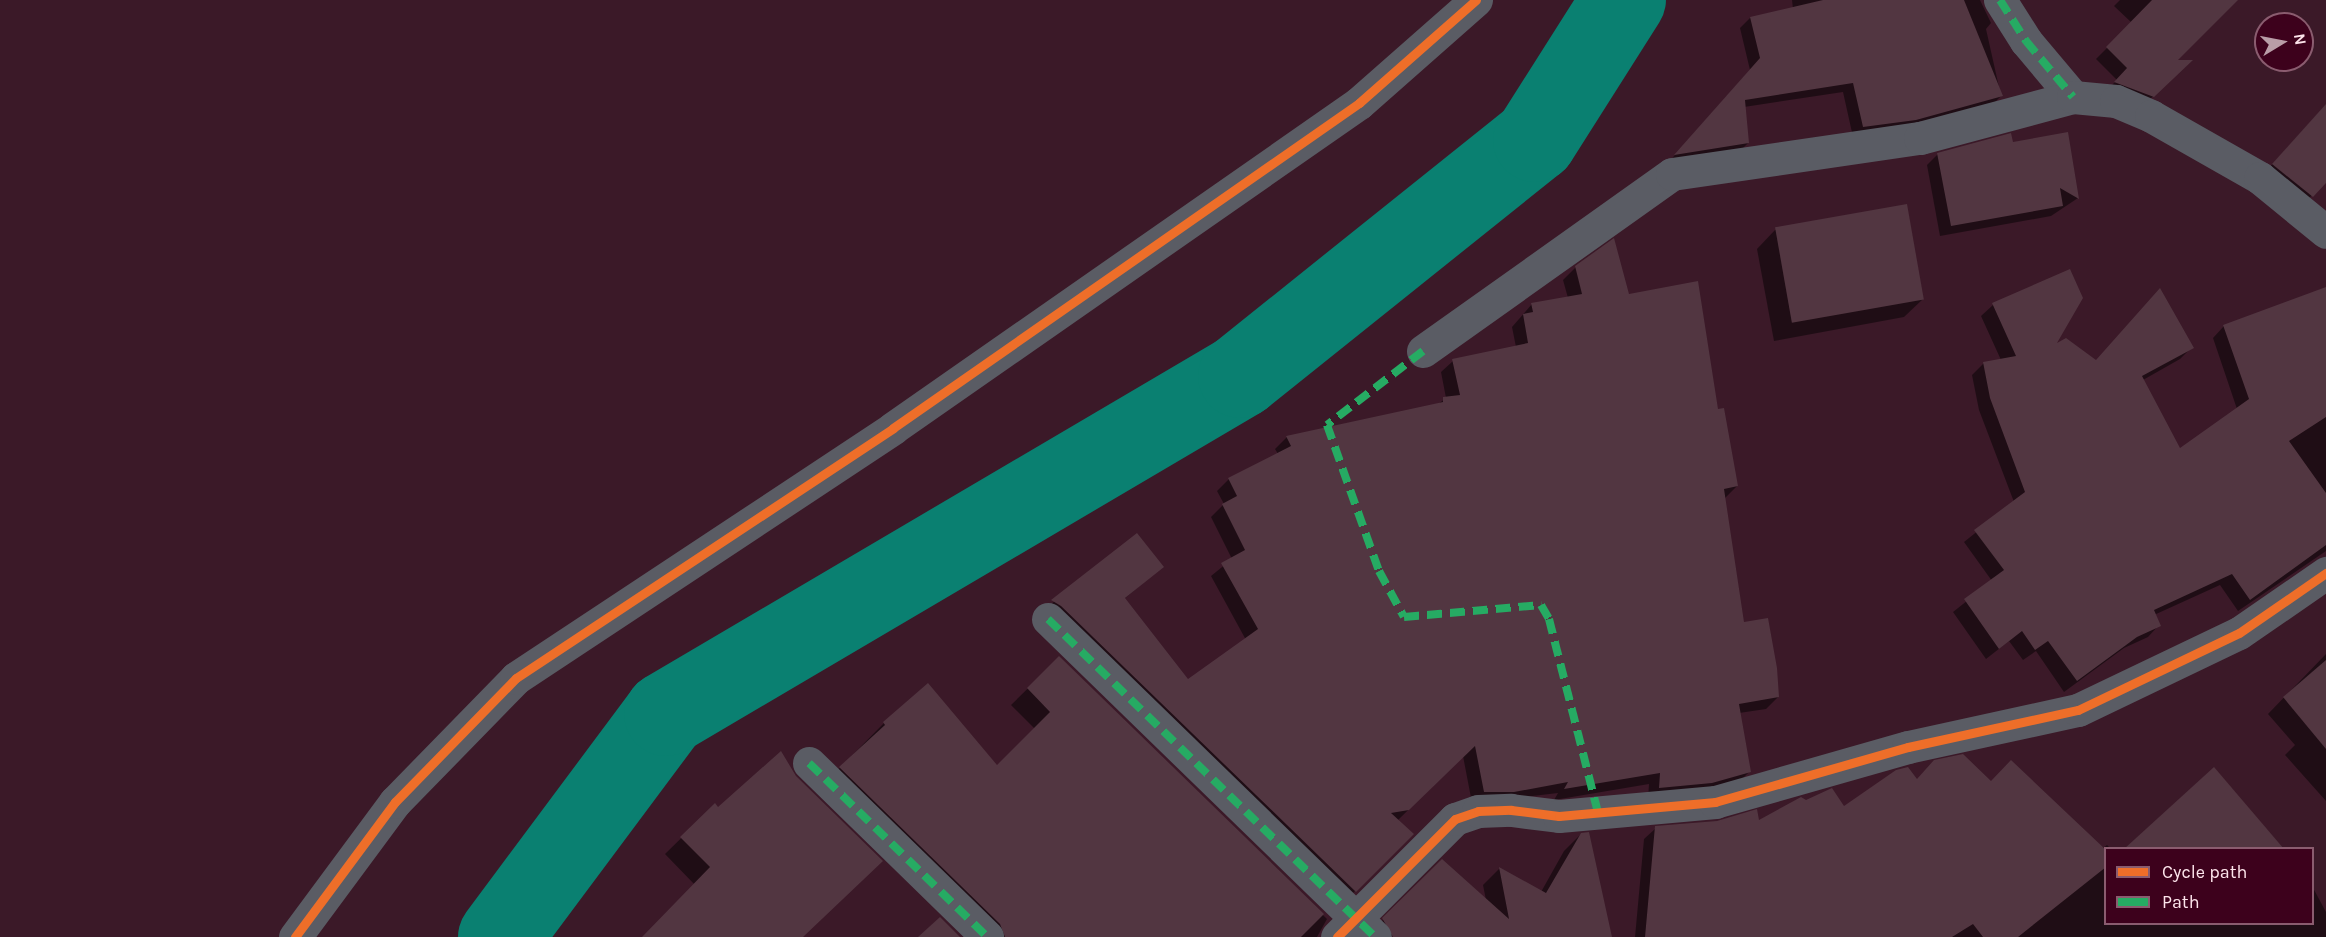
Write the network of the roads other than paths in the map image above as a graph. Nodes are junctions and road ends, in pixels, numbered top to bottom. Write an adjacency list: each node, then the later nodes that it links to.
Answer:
1 (1476, 0): 10 (street)
2 (2000, 0): 3 (street)
3 (2073, 97): 4 (street); 5 (street)
4 (2326, 232)
5 (1423, 351)
6 (2326, 573): 9 (street)
7 (1048, 619): 9 (street)
8 (809, 763): 11 (street)
9 (1356, 931)
10 (295, 937)
11 (987, 937)

